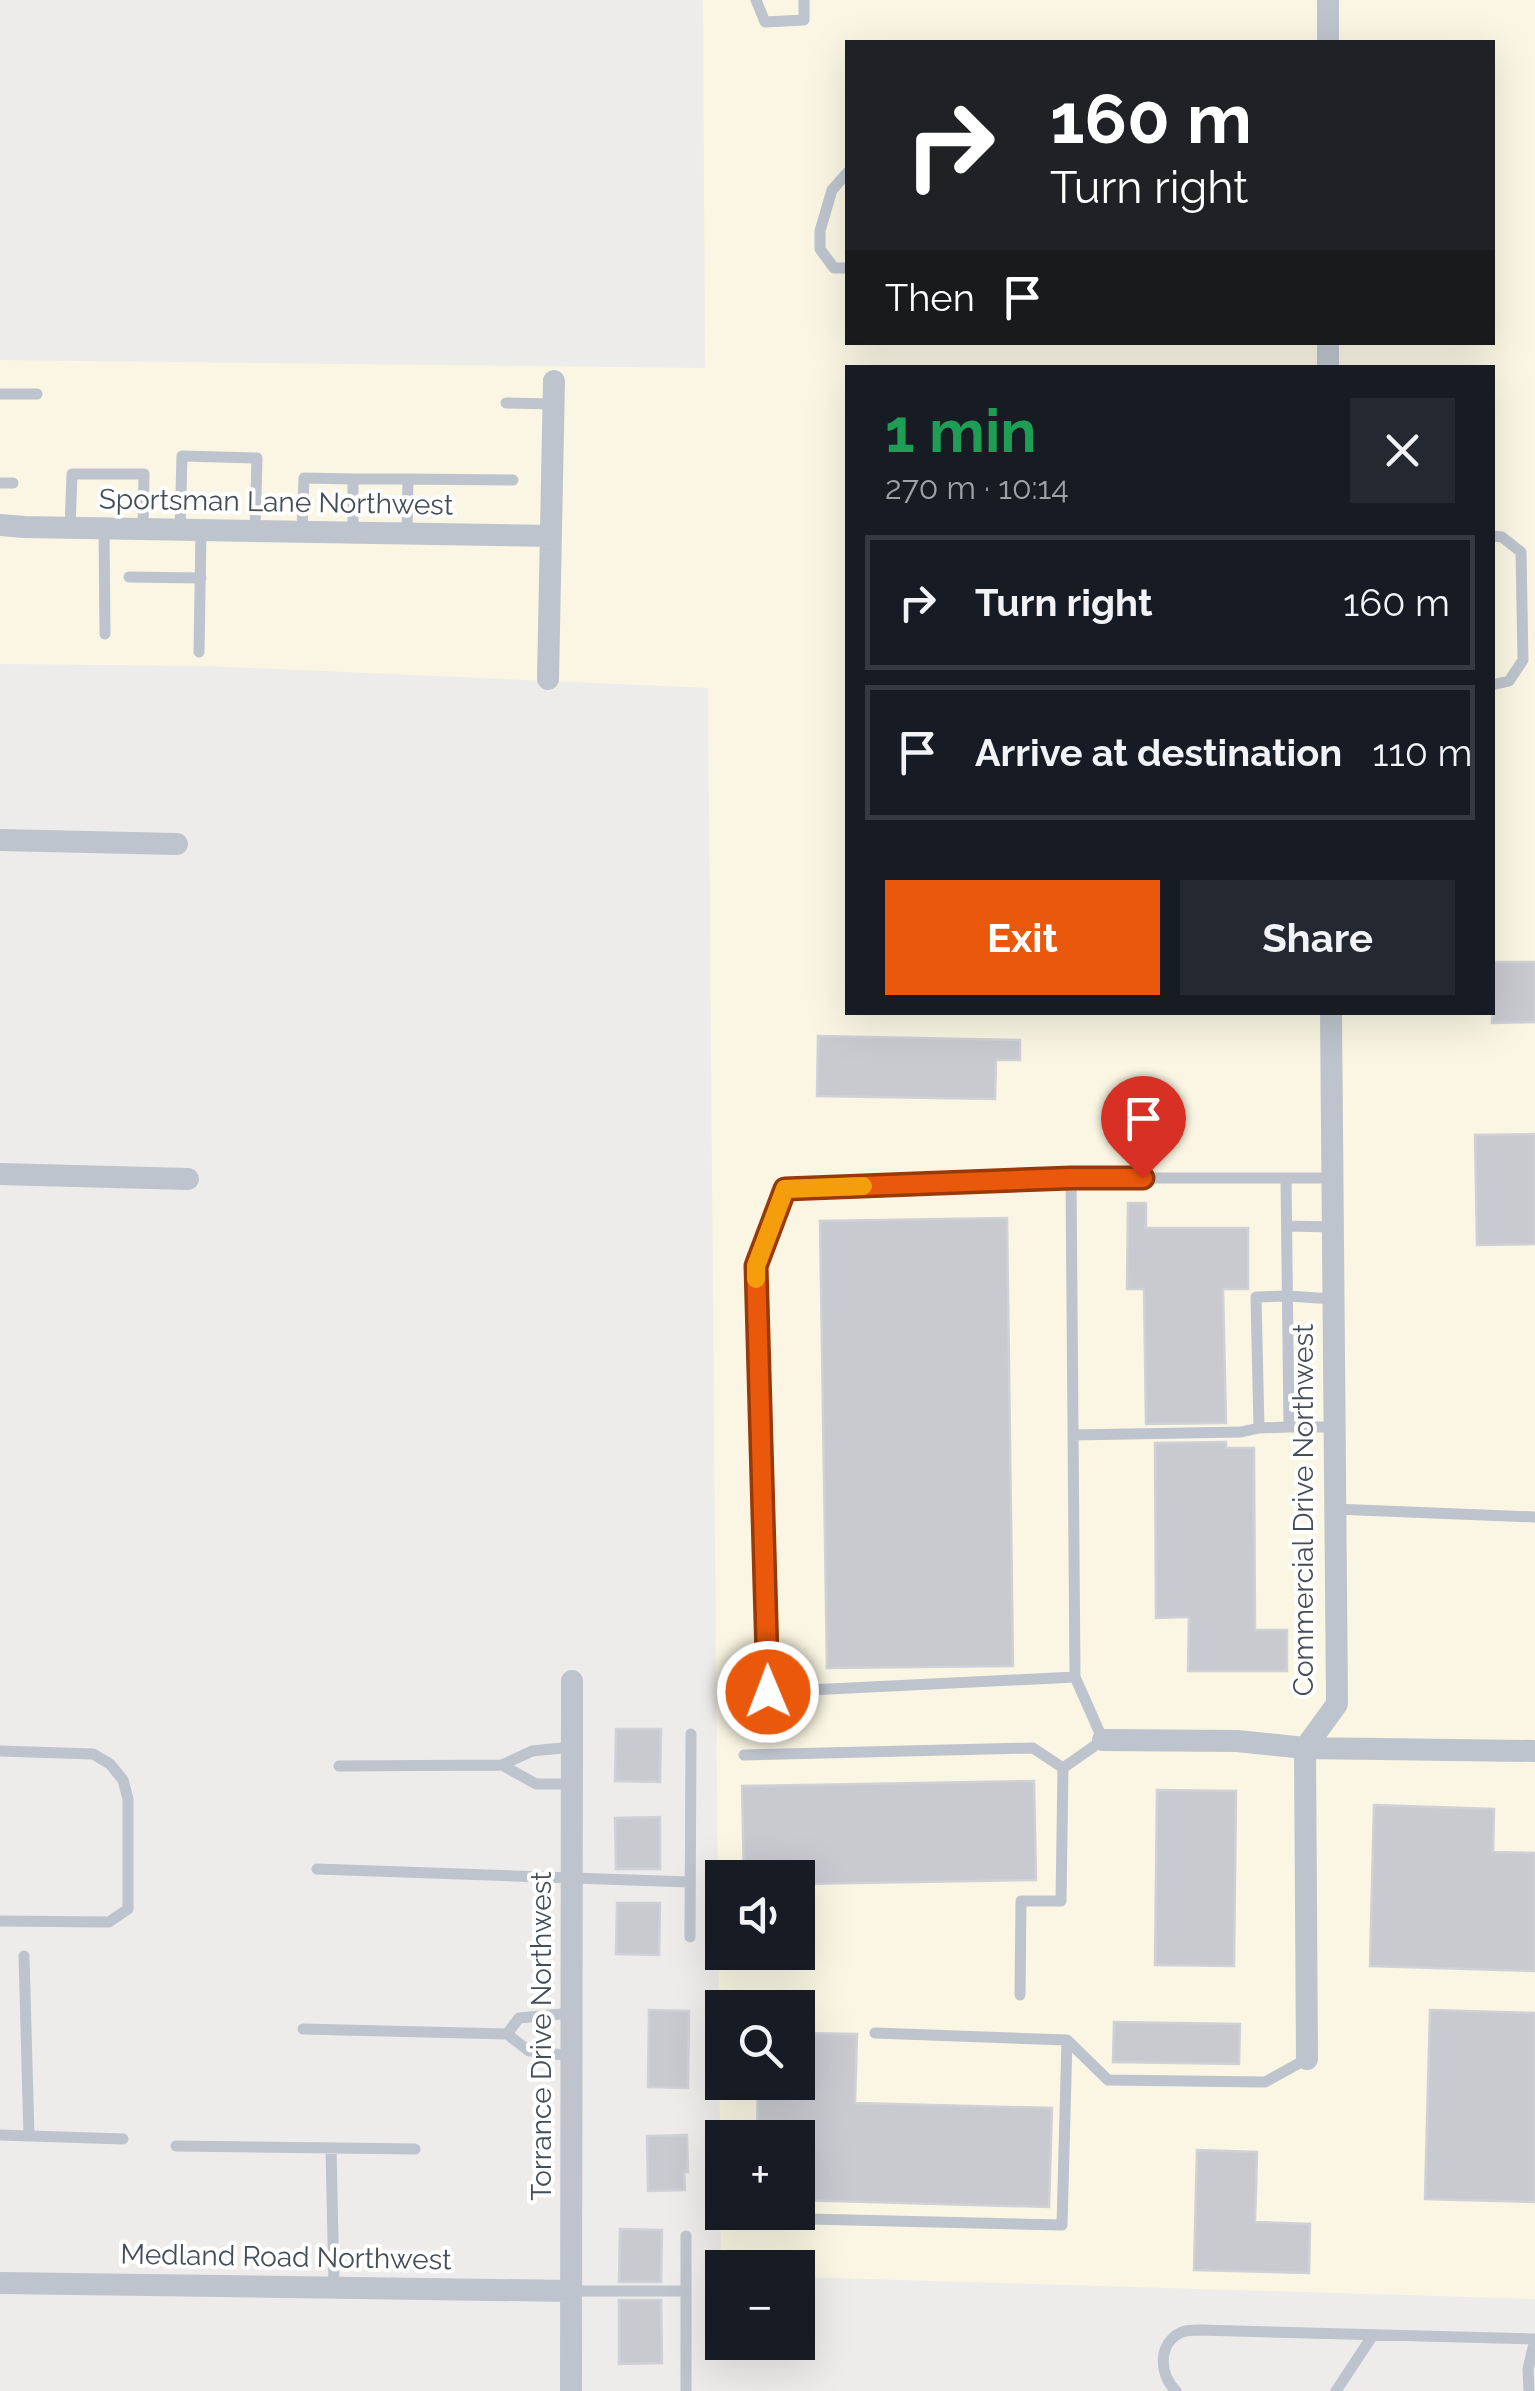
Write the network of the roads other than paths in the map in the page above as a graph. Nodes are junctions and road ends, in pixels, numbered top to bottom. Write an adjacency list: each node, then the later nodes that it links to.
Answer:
1 (756, 0): 2 (lane)
2 (804, 0)
3 (1328, 0): 4 (street)
4 (1328, 40)
5 (845, 175): 6 (lane)
6 (845, 268)
7 (554, 393): 10 (lane); 23 (street)
8 (0, 394): 9 (lane)
9 (37, 394)
10 (506, 403)
11 (352, 479): 12 (lane); 20 (lane); 21 (lane)
12 (408, 479): 13 (lane); 22 (lane)
13 (513, 480)
14 (0, 524): 15 (street, Sportsman Lane Northwest)
15 (70, 528): 16 (street, Sportsman Lane Northwest); 17 (lane)
16 (104, 529): 17 (street, Sportsman Lane Northwest); 27 (lane)
17 (143, 530): 18 (street, Sportsman Lane Northwest)
18 (191, 530): 19 (street, Sportsman Lane Northwest); 19 (lane); 26 (lane)
19 (255, 531): 20 (street, Sportsman Lane Northwest)
20 (302, 532): 21 (street, Sportsman Lane Northwest)
21 (353, 533): 22 (street, Sportsman Lane Northwest)
22 (407, 534): 23 (street, Sportsman Lane Northwest)
23 (550, 536): 29 (street)
24 (1495, 536): 30 (lane)
25 (130, 577): 26 (lane)
26 (201, 578): 28 (lane)
27 (104, 634)
28 (199, 652)
29 (548, 679)
30 (1495, 684)
31 (0, 840): 32 (street)
32 (176, 844)
33 (1331, 1015): 37 (street, Commercial Drive Northwest)
34 (0, 1174): 38 (street)
35 (1071, 1178): 36 (lane); 46 (lane); 49 (lane)
36 (1286, 1178): 37 (lane); 39 (lane)
37 (1333, 1178): 40 (street, Commercial Drive Northwest)
38 (188, 1179)
39 (1286, 1226): 40 (lane); 41 (lane)
40 (1333, 1228): 42 (street, Commercial Drive Northwest)
41 (1288, 1296): 42 (lane); 43 (lane); 45 (lane)
42 (1333, 1300): 44 (street, Commercial Drive Northwest)
43 (1289, 1427): 44 (lane); 45 (lane)
44 (1334, 1427): 47 (street, Commercial Drive Northwest)
45 (1259, 1428): 46 (lane)
46 (1073, 1435): 49 (lane)
47 (1334, 1509): 48 (lane); 54 (street, Commercial Drive Northwest)
48 (1535, 1517)
49 (1076, 1677): 52 (lane)
50 (572, 1681): 53 (street, Torrance Drive Northwest)
51 (691, 1734): 64 (lane)
52 (1104, 1740): 54 (street); 60 (lane)
53 (572, 1747): 58 (lane); 61 (street, Torrance Drive Northwest)
54 (1305, 1748): 56 (street); 75 (street)
55 (0, 1751): 65 (lane)
56 (1535, 1751)
57 (744, 1756): 60 (lane)
58 (502, 1765): 59 (lane); 61 (lane)
59 (339, 1766)
60 (1063, 1768): 68 (lane)
61 (572, 1784): 63 (street, Torrance Drive Northwest)
62 (317, 1870): 63 (lane)
63 (572, 1877): 64 (lane); 69 (street, Torrance Drive Northwest)
64 (689, 1882): 66 (lane)
65 (0, 1921)
66 (690, 1937)
67 (24, 1956): 77 (lane)
68 (1020, 1996)
69 (571, 2013): 72 (lane); 74 (street, Torrance Drive Northwest)
70 (303, 2029): 72 (lane)
71 (874, 2033): 73 (lane)
72 (507, 2034): 74 (lane)
73 (1067, 2040): 75 (lane); 82 (lane)
74 (571, 2056): 86 (street, Torrance Drive Northwest)
75 (1308, 2059)
76 (0, 2135): 77 (lane)
77 (29, 2136): 78 (lane)
78 (123, 2140)
79 (176, 2146): 80 (lane)
80 (331, 2148): 81 (lane); 85 (lane)
81 (416, 2149)
82 (815, 2219)
83 (686, 2236): 87 (lane)
84 (0, 2283): 85 (street, Medland Road Northwest)
85 (334, 2288): 86 (street, Medland Road Northwest)
86 (571, 2291): 87 (lane); 90 (street, Torrance Drive Northwest)
87 (686, 2291): 91 (lane)
88 (1374, 2334): 89 (lane); 92 (lane); 93 (lane)
89 (1535, 2339): 94 (lane)
90 (571, 2391)
91 (686, 2391)
92 (1176, 2391)
93 (1336, 2391)
94 (1530, 2391)

